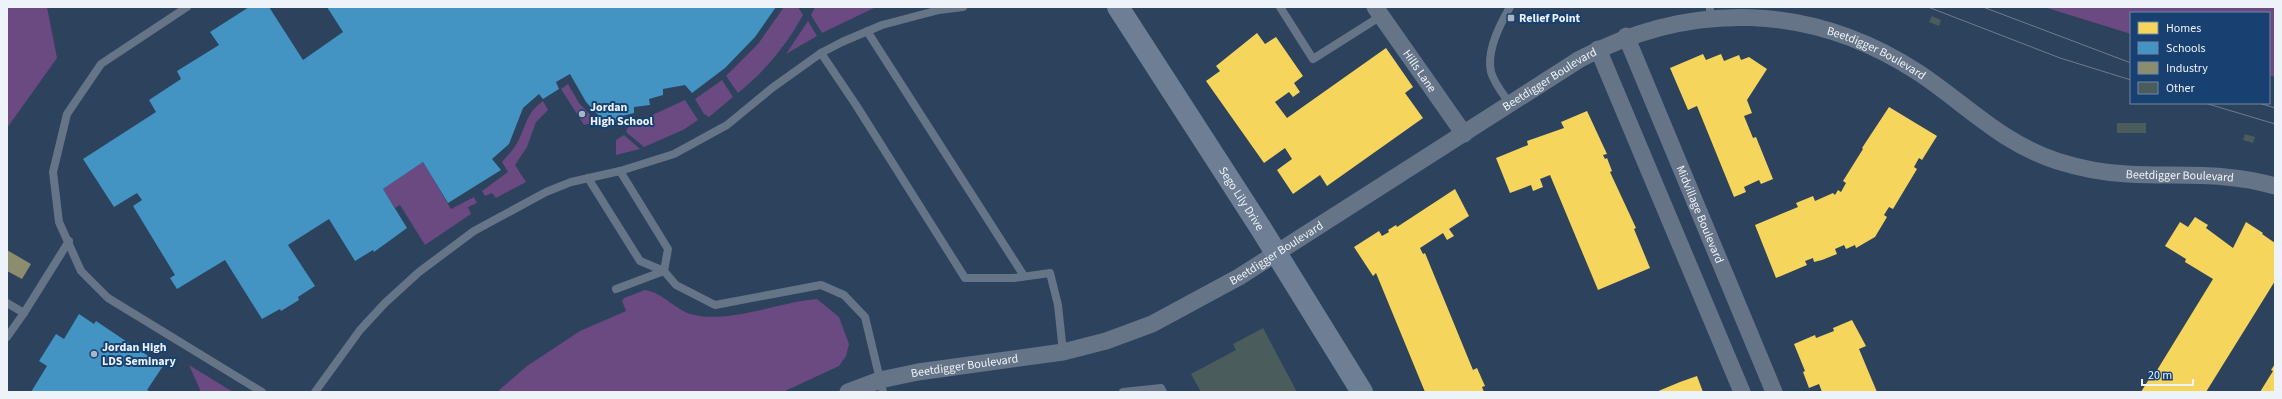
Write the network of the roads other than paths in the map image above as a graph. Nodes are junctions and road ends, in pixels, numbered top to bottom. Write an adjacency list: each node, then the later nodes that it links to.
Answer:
1 (187, 7): 17 (lane)
2 (963, 7): 8 (lane)
3 (1118, 7): 18 (main road, Sego Lily Drive)
4 (1280, 7): 6 (lane)
5 (1510, 7): 12 (lane)
6 (1378, 11): 13 (street, Hills Lane)
7 (1710, 12): 9 (street, Beetdigger Boulevard); 16 (street, Beetdigger Boulevard)
8 (866, 31): 11 (lane); 20 (lane)
9 (1626, 36): 10 (street, Beetdigger Boulevard); 34 (street, Midvillage Boulevard)
10 (1598, 49): 12 (street, Beetdigger Boulevard); 33 (street)
11 (822, 53): 14 (lane); 20 (lane)
12 (1510, 104): 13 (street, Beetdigger Boulevard)
13 (1464, 134): 18 (street, Beetdigger Boulevard)
14 (620, 171): 15 (lane); 19 (lane)
15 (588, 178): 19 (lane); 28 (lane)
16 (2275, 186)
17 (69, 241): 23 (lane); 27 (lane)
18 (1277, 254): 25 (street, Beetdigger Boulevard); 32 (main road, Sego Lily Drive)
19 (664, 271): 21 (lane); 26 (lane)
20 (1024, 276): 25 (lane)
21 (616, 289)
22 (7, 303): 23 (lane)
23 (24, 313): 24 (lane)
24 (7, 337)
25 (1063, 352): 26 (street, Beetdigger Boulevard)
26 (881, 386): 29 (street, Beetdigger Boulevard)
27 (262, 392)
28 (316, 392)
29 (848, 392)
30 (1123, 392): 31 (lane)
31 (1163, 392)
32 (1362, 392)
33 (1742, 392)
34 (1774, 392)

